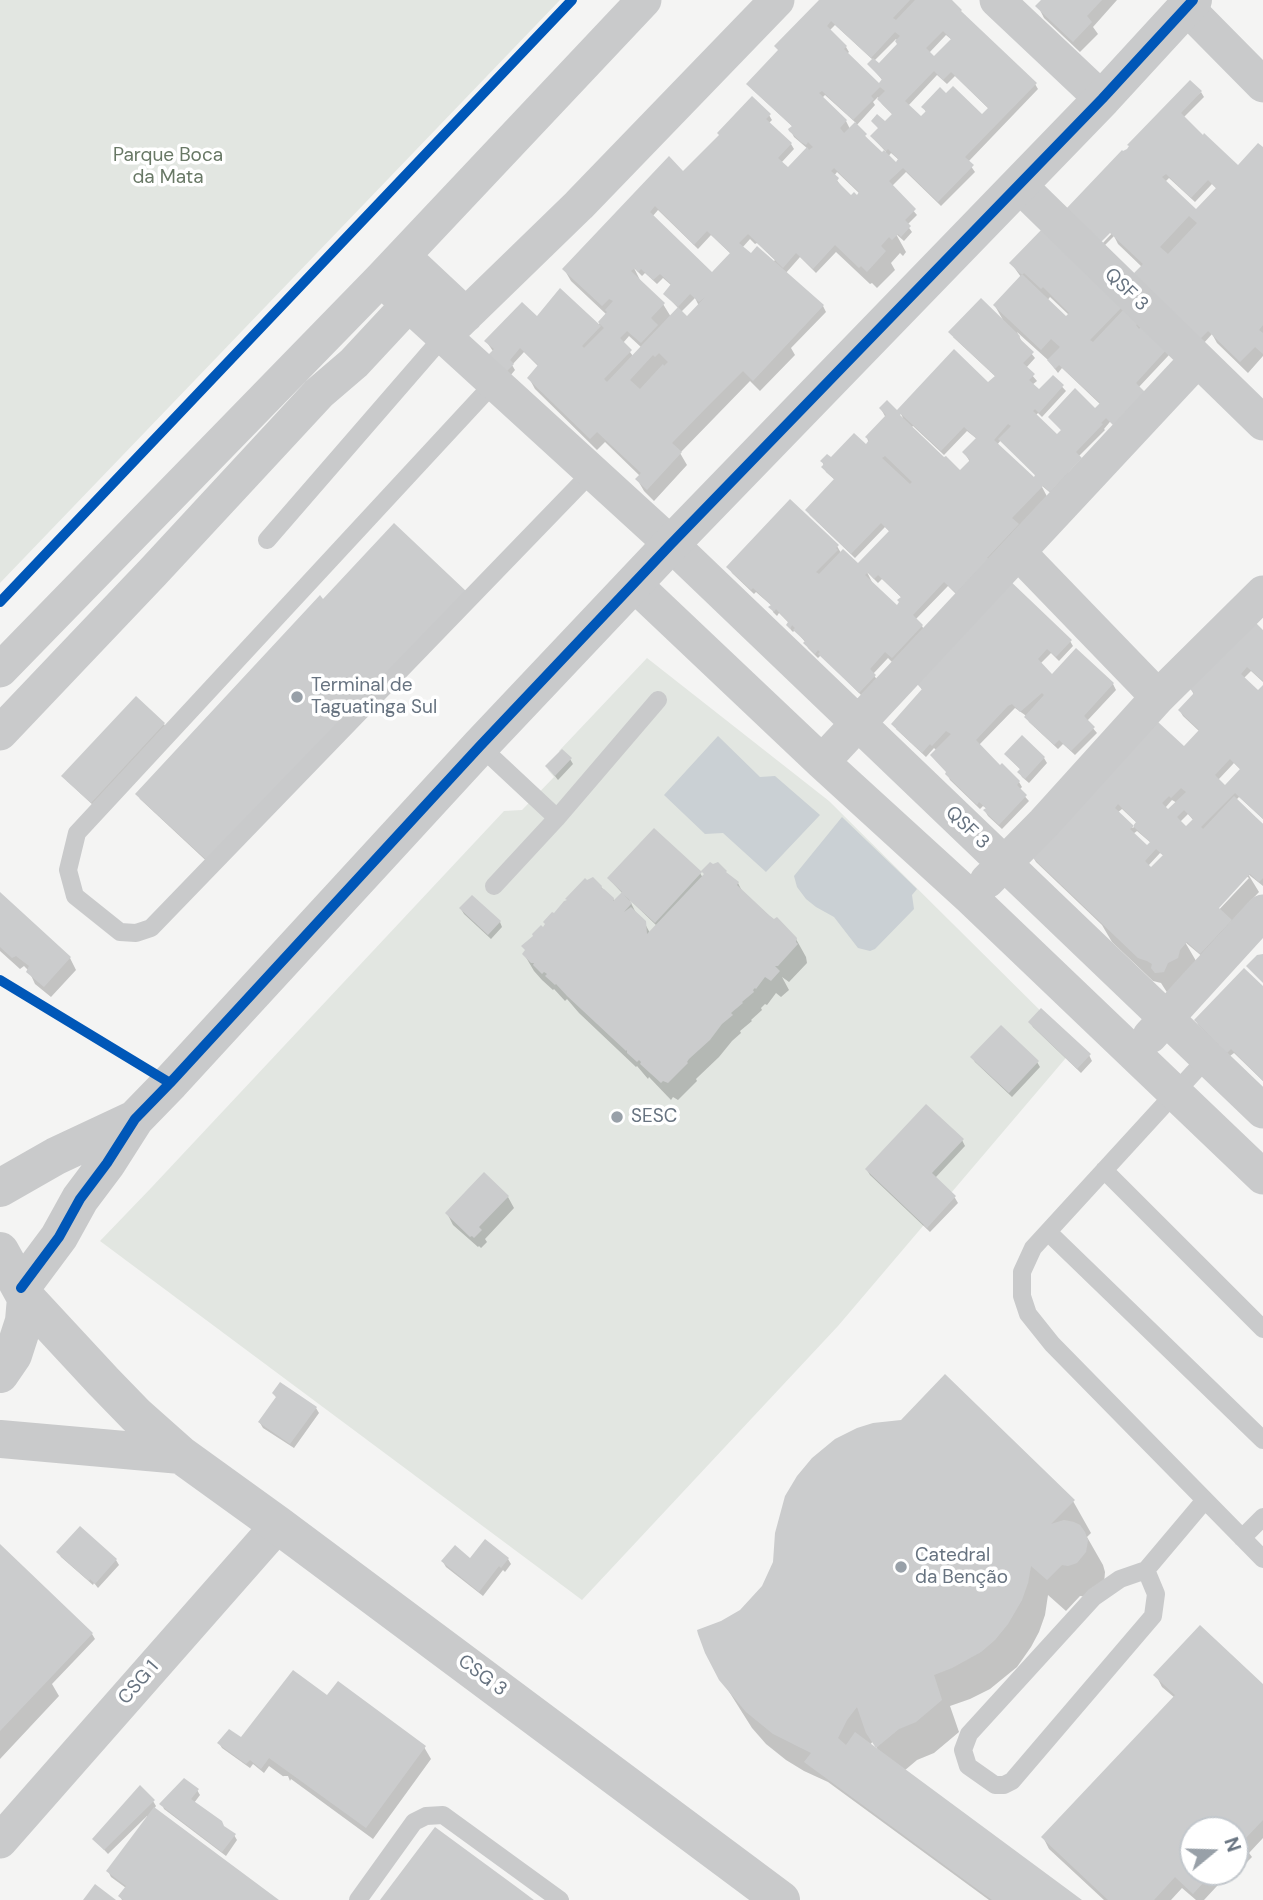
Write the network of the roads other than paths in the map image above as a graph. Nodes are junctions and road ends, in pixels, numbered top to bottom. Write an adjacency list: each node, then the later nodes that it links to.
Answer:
1 (644, 0): 8 (street)
2 (777, 0): 10 (street)
3 (997, 0): 6 (street)
4 (1190, 4): 5 (street); 6 (street)
5 (1263, 85)
6 (1102, 99): 7 (street)
7 (1019, 185): 11 (street, QSF 3); 16 (street)
8 (392, 267): 9 (street); 10 (street); 20 (street)
9 (408, 304): 10 (street); 24 (street)
10 (454, 326): 12 (street, QSF 3); 15 (lane)
11 (1198, 360): 13 (street, QSF 3); 17 (street)
12 (495, 383): 14 (street, QSF 3); 14 (lane)
13 (1263, 423)
14 (592, 472): 16 (street, QSF 3)
15 (267, 540)
16 (671, 544): 18 (street); 23 (street, QSF 3)
17 (1018, 552): 21 (street); 23 (street)
18 (634, 584): 25 (street); 26 (street)
19 (1263, 593): 21 (street)
20 (0, 670)
21 (1158, 697): 28 (street)
22 (658, 700): 27 (lane)
23 (858, 723): 26 (street); 28 (street, QSF 3)
24 (0, 733)
25 (480, 746): 27 (lane); 37 (street)
26 (822, 762): 30 (street)
27 (557, 818): 29 (lane)
28 (1004, 863): 30 (street); 32 (street, QSF 3)
29 (494, 886)
30 (971, 898): 33 (street)
31 (1263, 912): 32 (street)
32 (1166, 1018): 33 (street); 34 (street, QSF 3)
33 (1133, 1053): 35 (street)
34 (1207, 1058): 35 (lane); 36 (street, QSF 3)
35 (1175, 1092): 38 (lane); 39 (street)
36 (1263, 1111)
37 (135, 1119): 40 (street); 43 (street)
38 (1104, 1170): 41 (lane); 44 (lane)
39 (1263, 1177)
40 (0, 1188)
41 (1048, 1232): 47 (lane); 49 (lane)
42 (0, 1251): 43 (street, CSG 3)
43 (23, 1293): 45 (street); 48 (street, CSG 3)
44 (1263, 1329)
45 (0, 1374)
46 (0, 1439): 48 (street)
47 (1263, 1440)
48 (181, 1455): 51 (street, CSG 3)
49 (1205, 1500): 52 (lane); 54 (lane)
50 (1263, 1517): 52 (lane)
51 (278, 1525): 55 (street, CSG 1); 58 (street, CSG 3)
52 (1242, 1538): 53 (lane)
53 (1263, 1559)
54 (1146, 1570): 54 (lane)
55 (0, 1841)
56 (358, 1900): 57 (lane)
57 (560, 1900)
58 (781, 1900)

